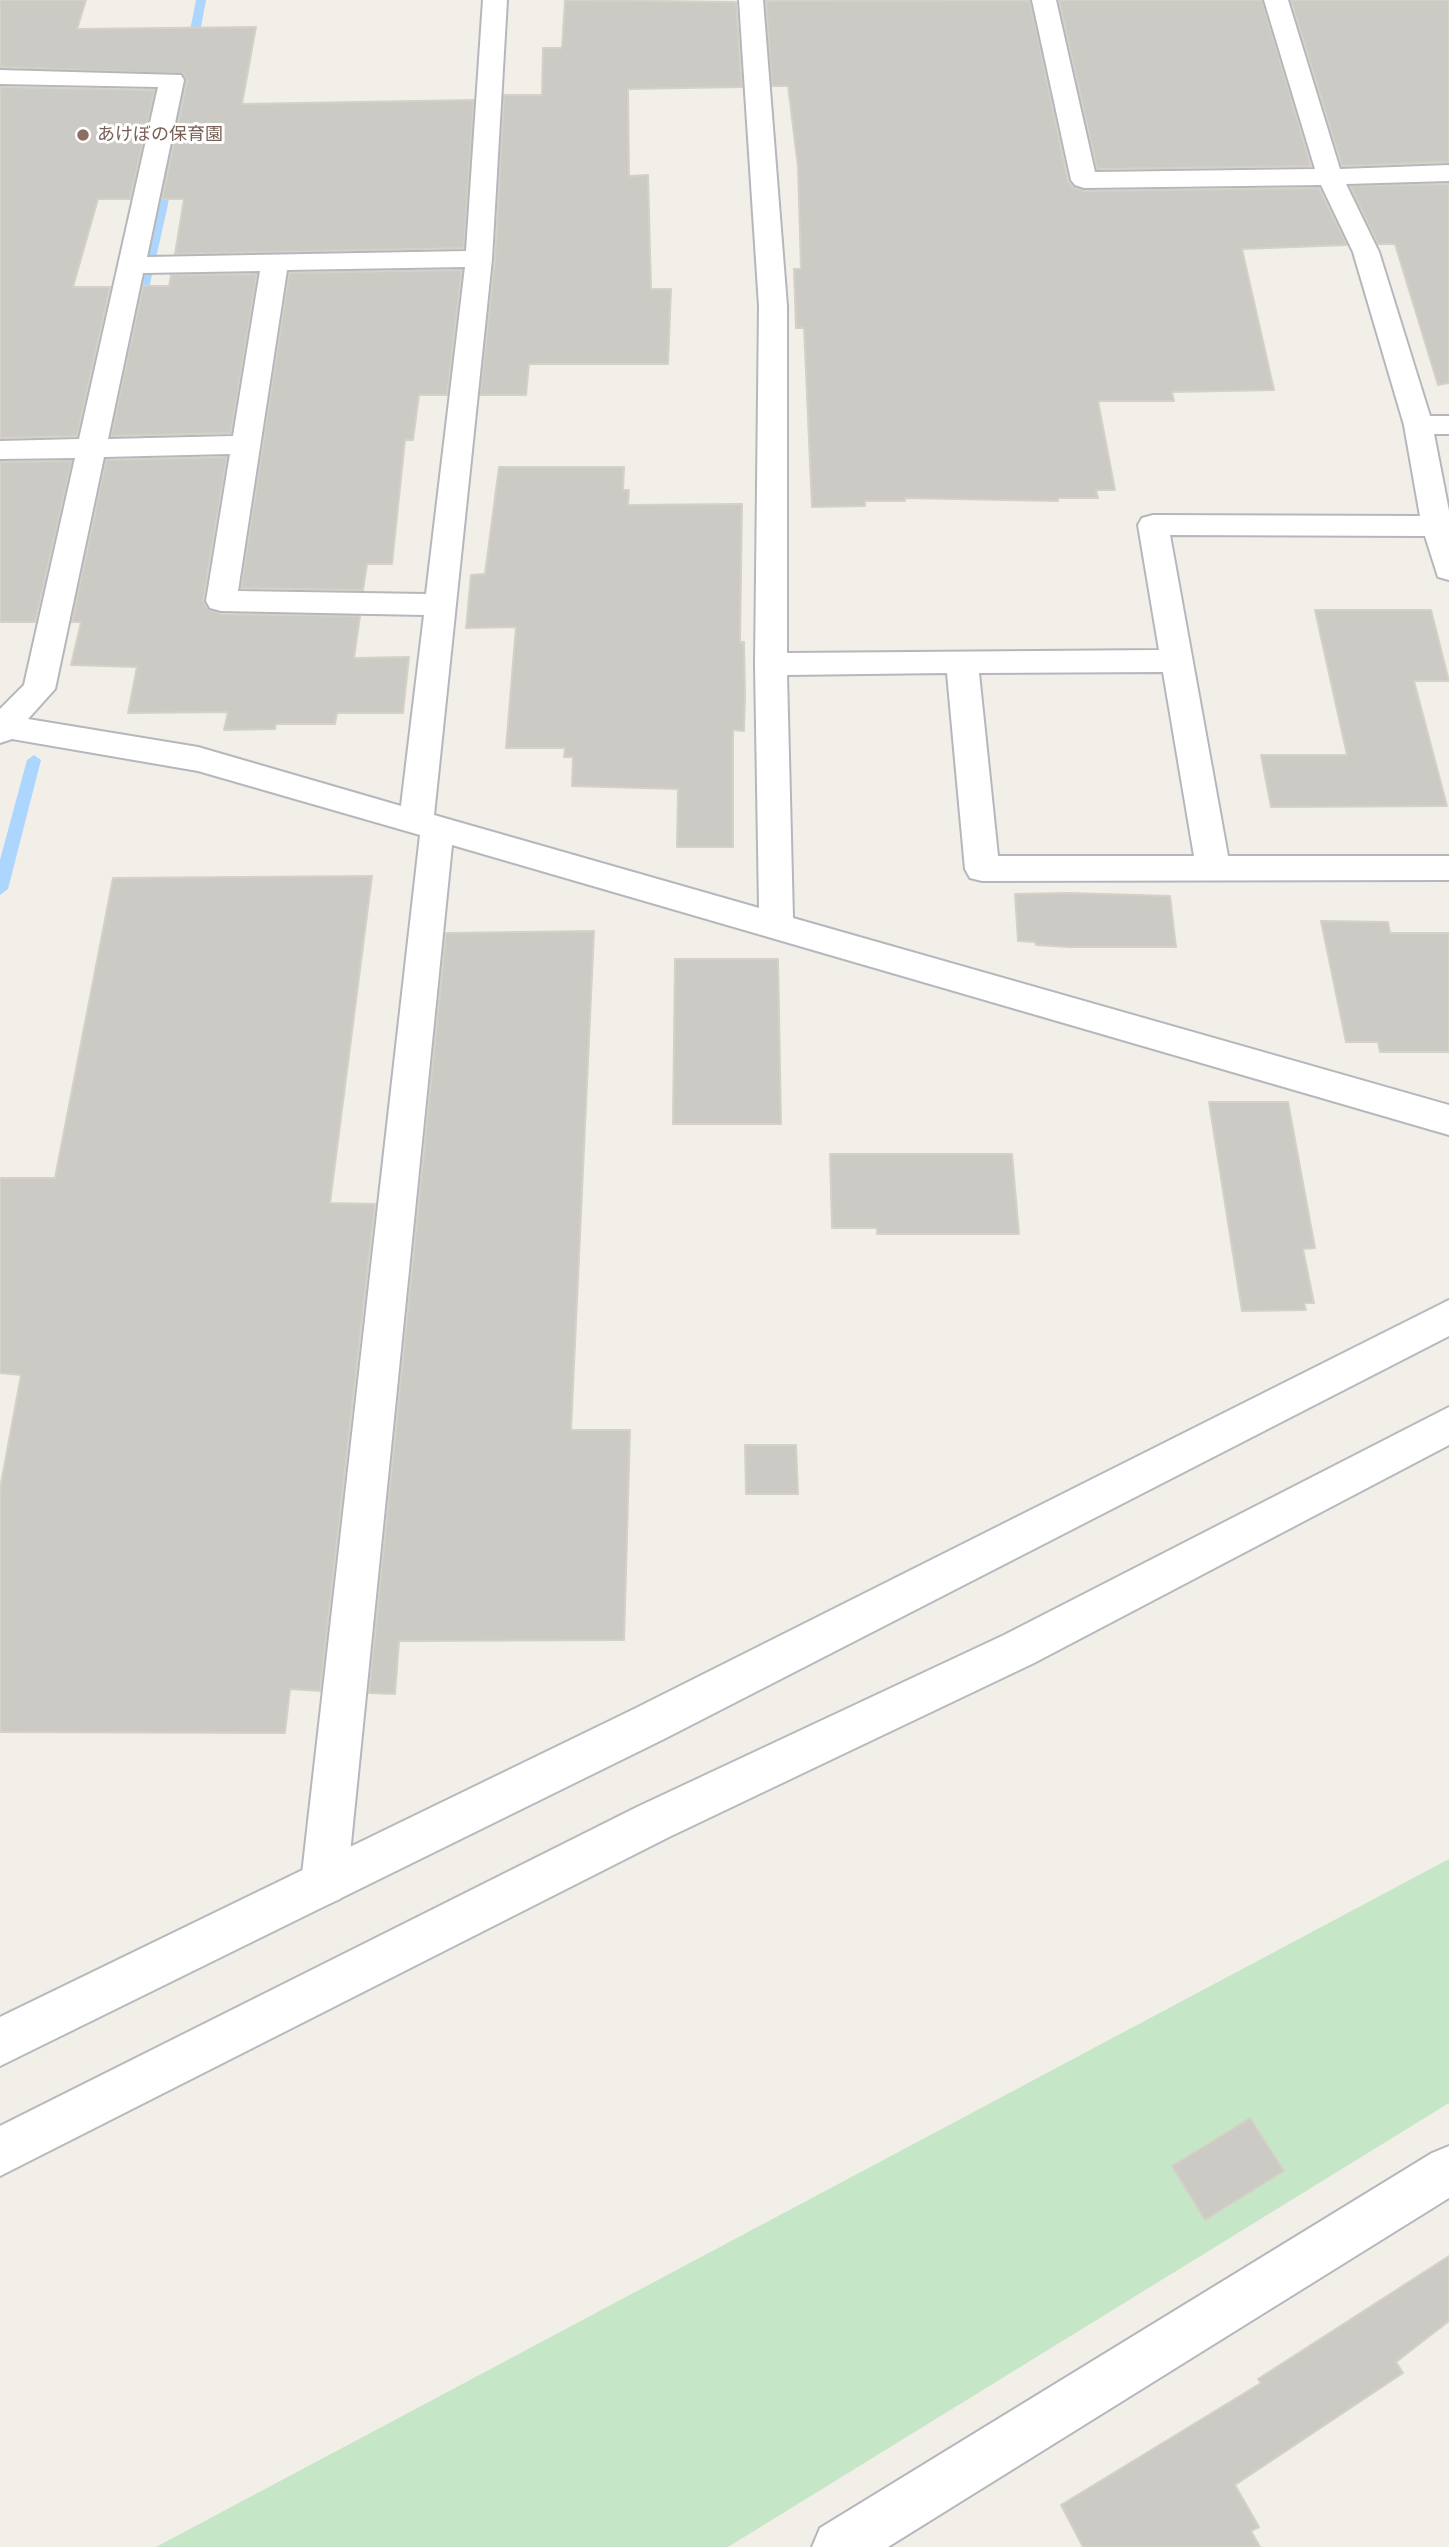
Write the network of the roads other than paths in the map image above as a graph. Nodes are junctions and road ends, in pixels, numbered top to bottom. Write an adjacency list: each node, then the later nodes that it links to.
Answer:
1 (495, 0): 8 (street)
2 (751, 0): 21 (street)
3 (1044, 0): 7 (street)
4 (1276, 0): 7 (street)
5 (0, 77): 10 (street)
6 (1449, 173): 7 (street)
7 (1330, 177): 11 (street)
8 (479, 259): 9 (street); 18 (street)
9 (275, 262): 10 (street); 13 (street)
10 (131, 265): 14 (street)
11 (1418, 425): 12 (street); 16 (street)
12 (1449, 425)
13 (246, 444): 14 (street); 18 (street)
14 (92, 447): 15 (street); 22 (street)
15 (0, 450)
16 (1443, 526): 17 (street); 20 (street)
17 (1449, 570)
18 (440, 605): 23 (street)
19 (962, 661): 20 (street); 21 (street); 25 (street)
20 (1175, 661): 25 (street)
21 (771, 664): 26 (street)
22 (1, 728): 23 (street)
23 (427, 826): 26 (street); 30 (street)
24 (1449, 868): 25 (street)
25 (1213, 869)
26 (776, 926): 27 (street)
27 (1449, 1120)
28 (1449, 1317): 30 (street)
29 (1449, 1425): 32 (street)
30 (324, 1883): 31 (street)
31 (0, 2042)
32 (0, 2152)
33 (1449, 2170): 34 (street)
34 (839, 2547)

